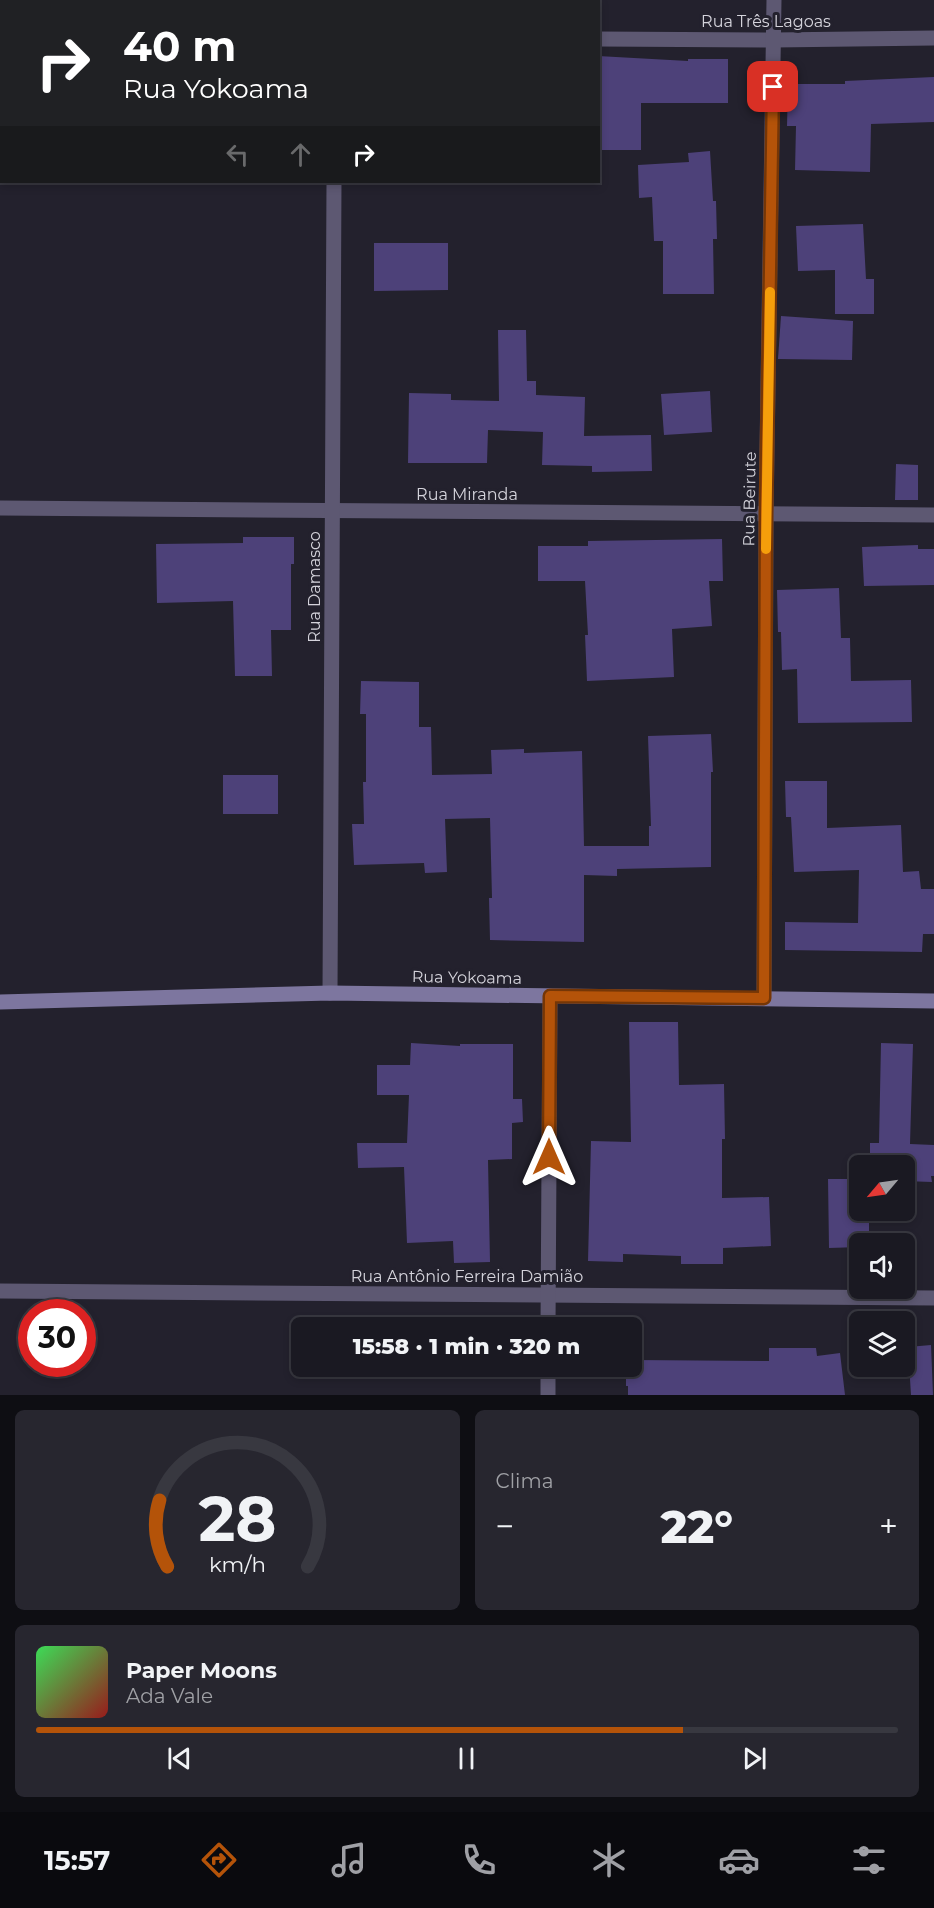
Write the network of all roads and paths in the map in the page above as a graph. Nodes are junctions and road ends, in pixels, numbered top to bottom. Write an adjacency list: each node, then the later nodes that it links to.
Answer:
1 (774, 0): 4 (street, Rua Beirute)
2 (934, 38): 4 (street, Rua Três Lagoas)
3 (600, 39): 4 (street, Rua Três Lagoas)
4 (774, 40): 8 (street, Rua Beirute)
5 (334, 183): 7 (street, Rua Damasco)
6 (0, 508): 7 (street, Rua Miranda)
7 (332, 511): 8 (street, Rua Miranda); 10 (street, Rua Damasco)
8 (766, 514): 9 (street, Rua Miranda); 12 (street, Rua Beirute)
9 (934, 515)
10 (330, 993): 11 (street, Rua Yokoama); 14 (street, Rua Yokoama)
11 (550, 996): 12 (street, Rua Yokoama); 16 (street)
12 (764, 998): 13 (street, Rua Yokoama)
13 (934, 1001)
14 (0, 1002)
15 (0, 1291): 16 (street, Rua Antônio Ferreira Damião)
16 (548, 1295): 17 (street, Rua Antônio Ferreira Damião); 18 (street)
17 (934, 1298)
18 (548, 1317)
19 (548, 1377): 20 (street)
20 (548, 1395)

